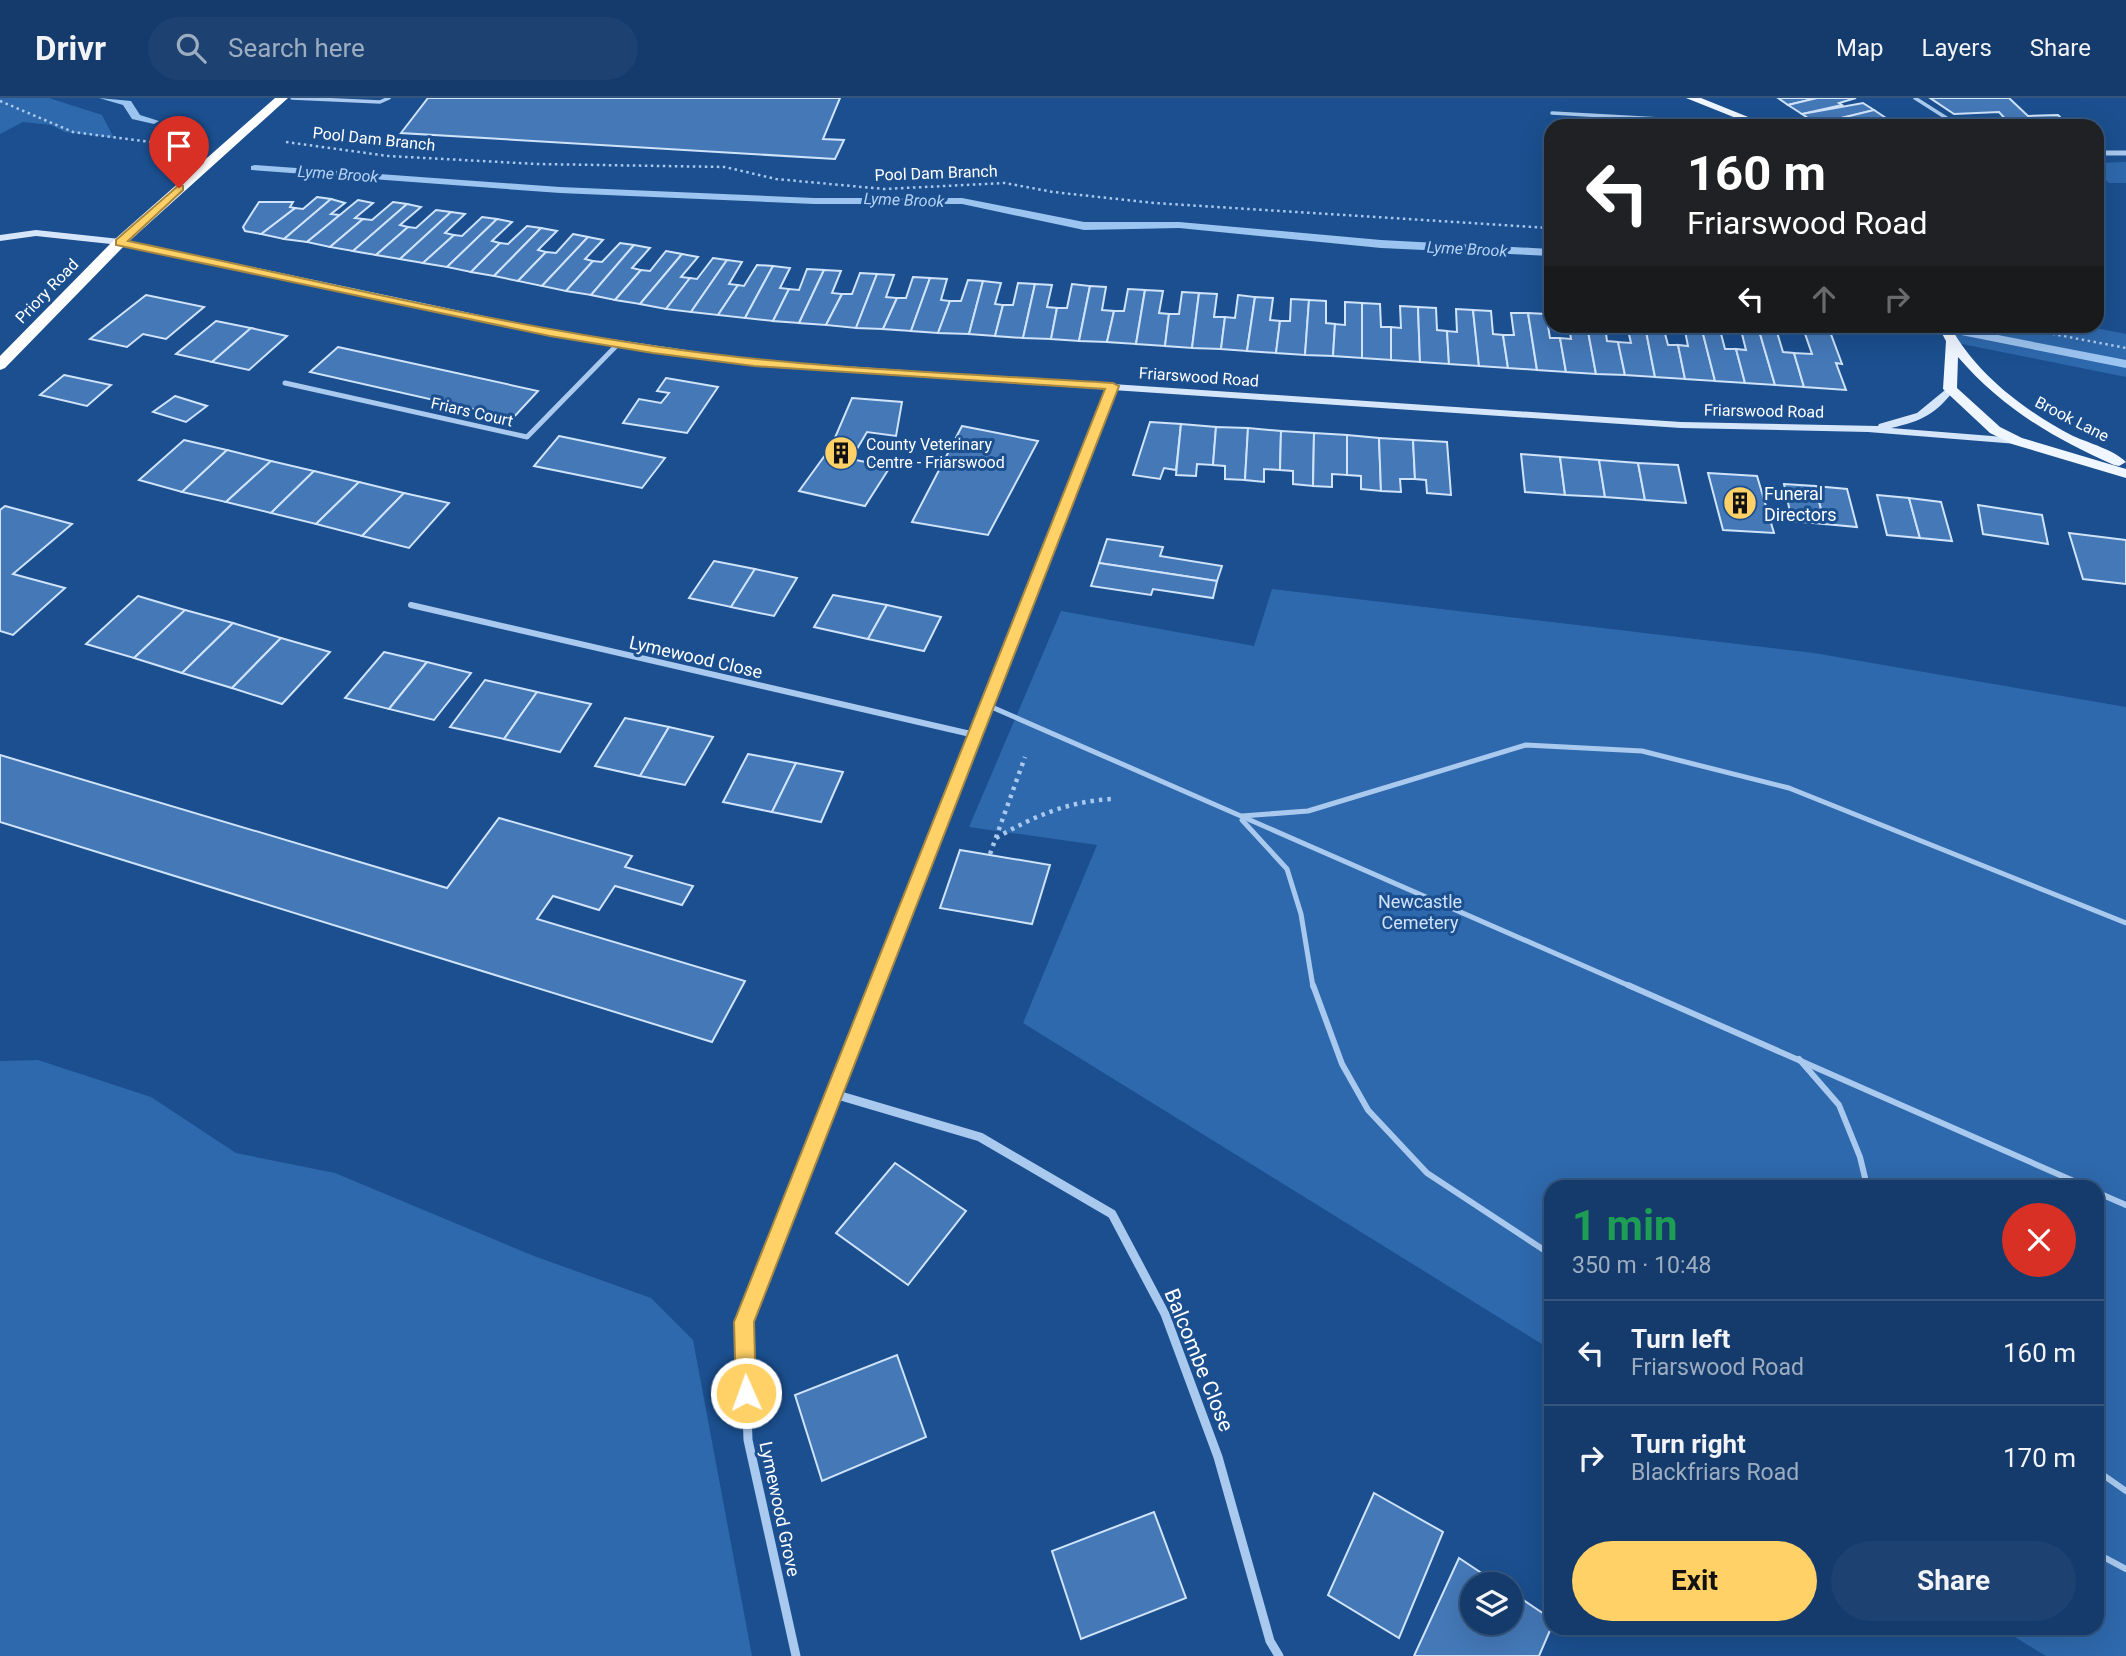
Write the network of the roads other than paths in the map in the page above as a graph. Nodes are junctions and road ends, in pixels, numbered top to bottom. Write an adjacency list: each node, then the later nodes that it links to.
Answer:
1 (282, 98): 15 (highway, Priory Road)
2 (292, 98): 3 (lane)
3 (389, 98)
4 (1691, 98): 9 (main road)
5 (1721, 98): 10 (main road)
6 (1915, 98): 11 (lane)
7 (1552, 113): 8 (lane)
8 (1660, 119)
9 (1746, 119)
10 (1753, 119)
11 (1948, 119)
12 (2104, 153): 13 (street)
13 (2126, 153)
14 (0, 238): 15 (street, Friarswood Road)
15 (120, 242): 18 (street, Friarswood Road); 19 (highway, Priory Road)
16 (1948, 333): 17 (main road)
17 (1952, 342): 22 (main road); 25 (main road, Brook Lane)
18 (618, 344): 20 (street, Friars Court); 21 (street, Friarswood Road)
19 (0, 365)
20 (285, 383)
21 (1113, 386): 23 (street, Friarswood Road); 28 (street, Lymewood Grove)
22 (1950, 389): 23 (street, Friarswood Road); 24 (main road)
23 (1868, 429): 24 (street, Friarswood Road)
24 (2017, 441): 26 (main road)
25 (2126, 465)
26 (2126, 474)
27 (411, 605): 29 (street, Lymewood Close)
28 (988, 705): 29 (street, Lymewood Grove); 30 (lane)
29 (975, 735): 33 (street, Lymewood Grove)
30 (1239, 816): 31 (lane); 32 (lane); 38 (lane)
31 (2126, 923)
32 (1796, 1056): 34 (lane); 35 (lane)
33 (834, 1094): 43 (street, Lymewood Grove); 44 (street, Balcombe Close)
34 (1866, 1180)
35 (2072, 1180)
36 (2104, 1195): 37 (lane)
37 (2126, 1205)
38 (1544, 1250)
39 (2104, 1475): 40 (lane)
40 (2126, 1491)
41 (2104, 1557): 42 (lane)
42 (2126, 1569)
43 (796, 1656)
44 (1279, 1656)

